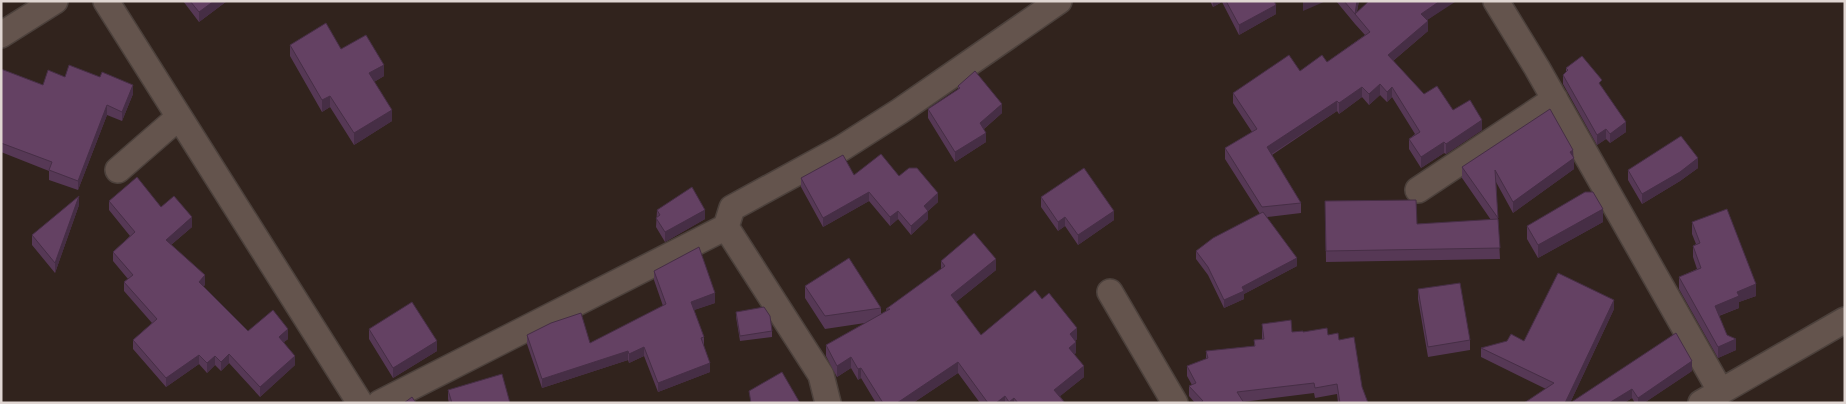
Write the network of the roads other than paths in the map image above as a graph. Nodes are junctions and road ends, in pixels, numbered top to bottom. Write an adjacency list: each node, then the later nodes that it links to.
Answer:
1 (55, 1): 5 (street)
2 (106, 1): 7 (street)
3 (1059, 1): 10 (street)
4 (1496, 1): 6 (street)
5 (1, 35)
6 (1555, 100): 9 (street); 13 (street)
7 (179, 116): 8 (street); 14 (street)
8 (118, 170)
9 (1418, 190)
10 (726, 227): 15 (street); 16 (street)
11 (1110, 292): 17 (street)
12 (1845, 320): 13 (street)
13 (1711, 397)
14 (353, 400)
15 (380, 403)
16 (828, 403)
17 (1174, 403)

